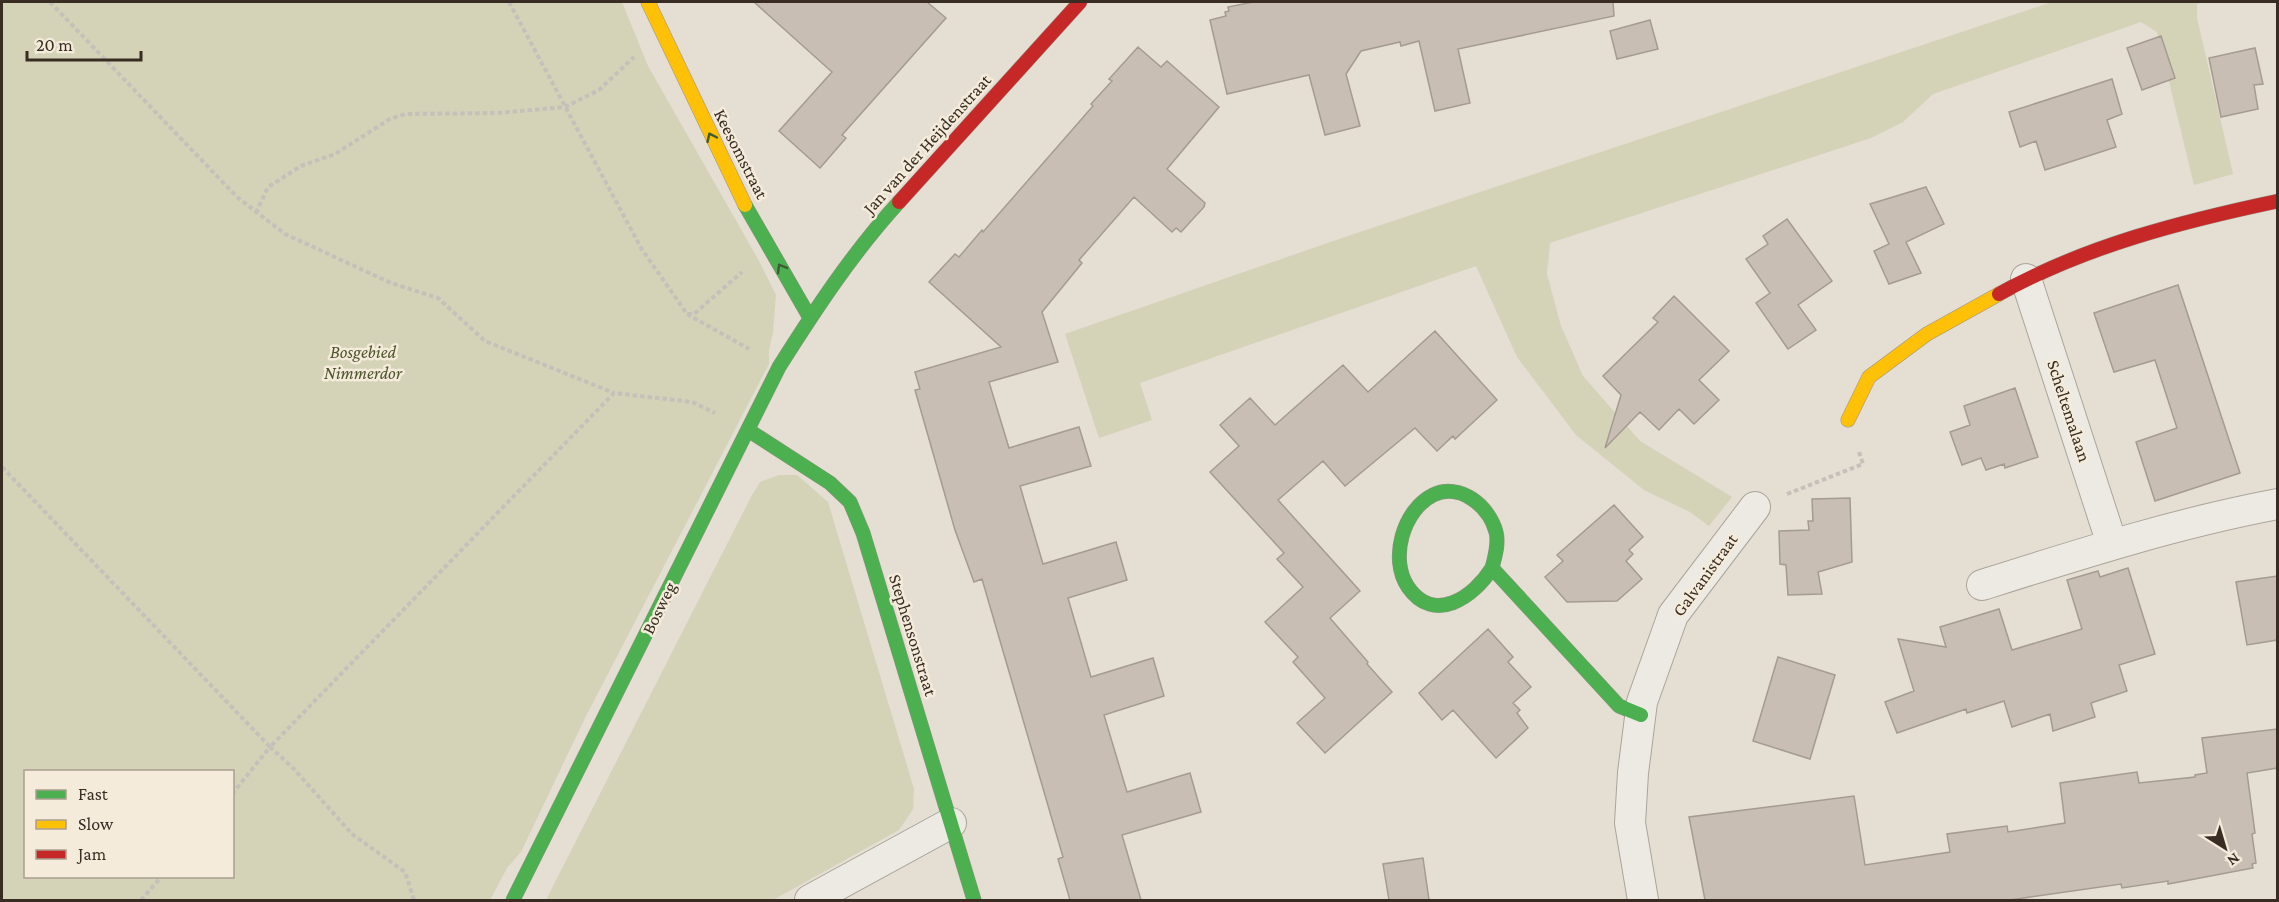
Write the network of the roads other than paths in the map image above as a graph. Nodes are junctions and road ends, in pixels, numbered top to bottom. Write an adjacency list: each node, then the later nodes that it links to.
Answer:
1 (648, 2): 5 (street, Keesomstraat, one-way to 1)
2 (1080, 2): 5 (street, Jan van der Heijdenstraat)
3 (2277, 201): 4 (street)
4 (2025, 279): 6 (street); 10 (street, Scheltemalaan)
5 (810, 318): 7 (street, Bosweg)
6 (1848, 420)
7 (748, 430): 14 (street, Stephensonstraat); 15 (street, Bosweg)
8 (2277, 504): 10 (street)
9 (1755, 507): 13 (street, Galvanistraat)
10 (2112, 544): 12 (street)
11 (1492, 568): 11 (street); 13 (street)
12 (1982, 585)
13 (1641, 715): 18 (street, Galvanistraat)
14 (951, 823): 16 (street); 17 (street, Stephensonstraat)
15 (513, 900)
16 (810, 900)
17 (975, 900)
18 (1643, 900)

